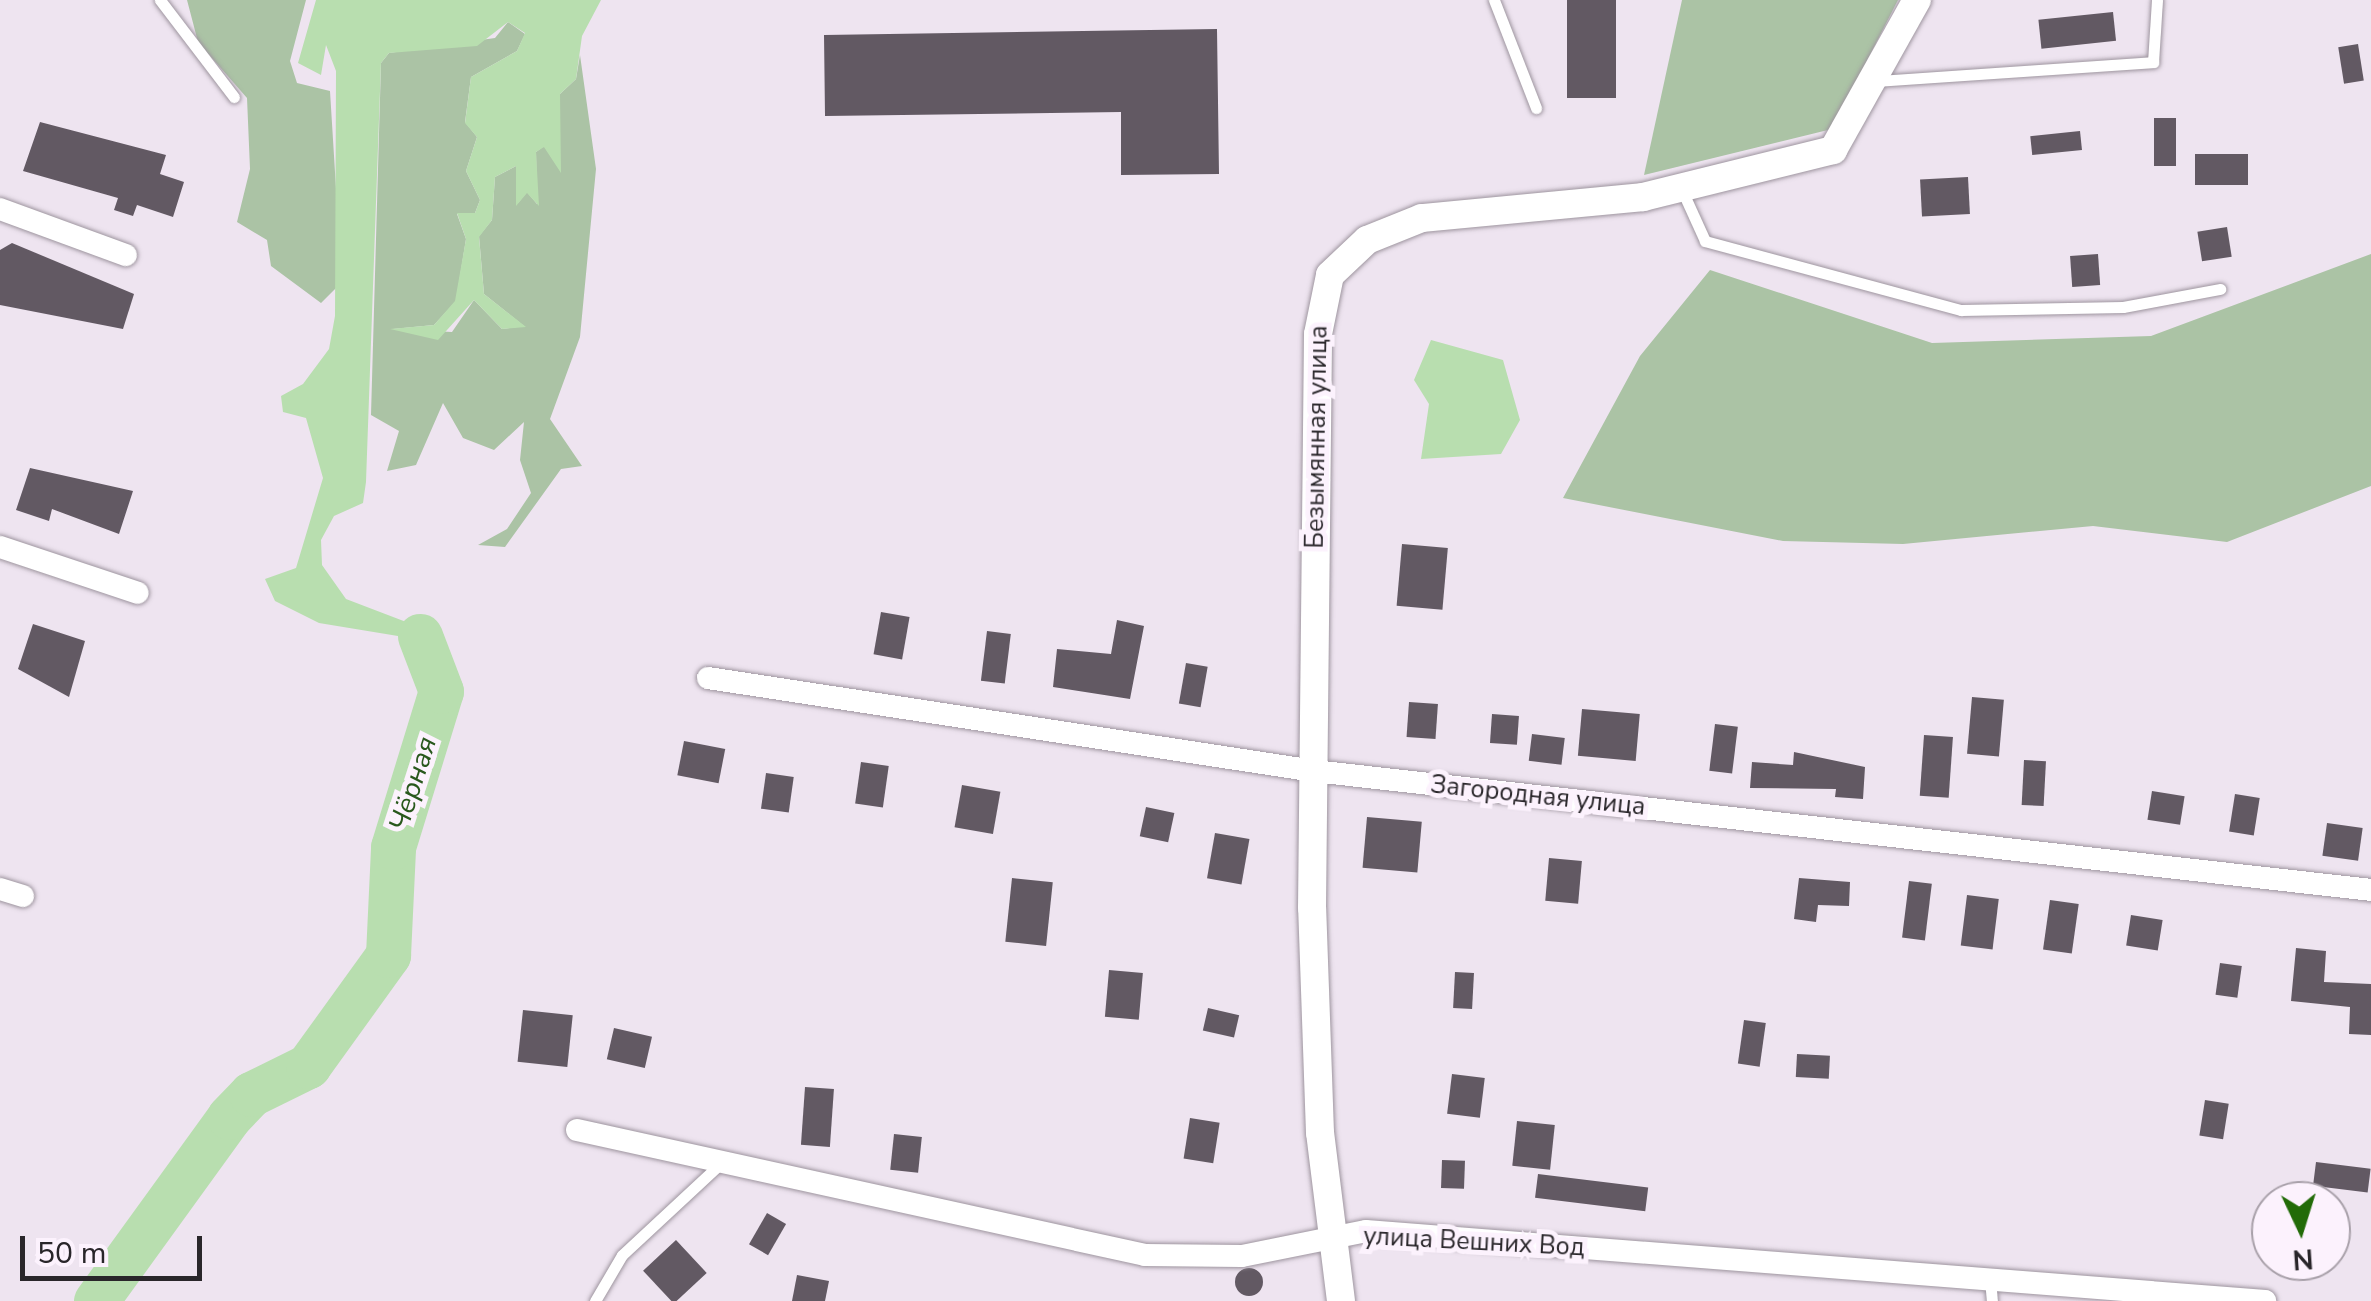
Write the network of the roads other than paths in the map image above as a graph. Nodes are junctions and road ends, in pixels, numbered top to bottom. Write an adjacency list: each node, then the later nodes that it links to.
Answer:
1 (160, 0): 6 (lane)
2 (1494, 0): 7 (lane)
3 (1918, 0): 5 (street, Безымянная улица)
4 (2157, 0): 5 (lane)
5 (1877, 80): 8 (street, Безымянная улица)
6 (234, 96)
7 (1536, 108)
8 (1681, 188): 11 (lane); 15 (street, Безымянная улица)
9 (0, 209): 10 (street)
10 (126, 255)
11 (2220, 289)
12 (0, 547): 13 (street)
13 (138, 593)
14 (708, 678): 15 (street, Загородная улица)
15 (1314, 771): 17 (street, Загородная улица); 21 (street, Безымянная улица)
16 (0, 888): 18 (street)
17 (2371, 890)
18 (23, 896)
19 (576, 1130): 20 (street, улица Вешних Вод)
20 (722, 1162): 21 (street, улица Вешних Вод); 23 (lane)
21 (1332, 1240): 22 (street, улица Вешних Вод); 24 (street, Безымянная улица)
22 (1991, 1290): 25 (street, улица Вешних Вод)
23 (596, 1301)
24 (1341, 1301)
25 (2265, 1301)

